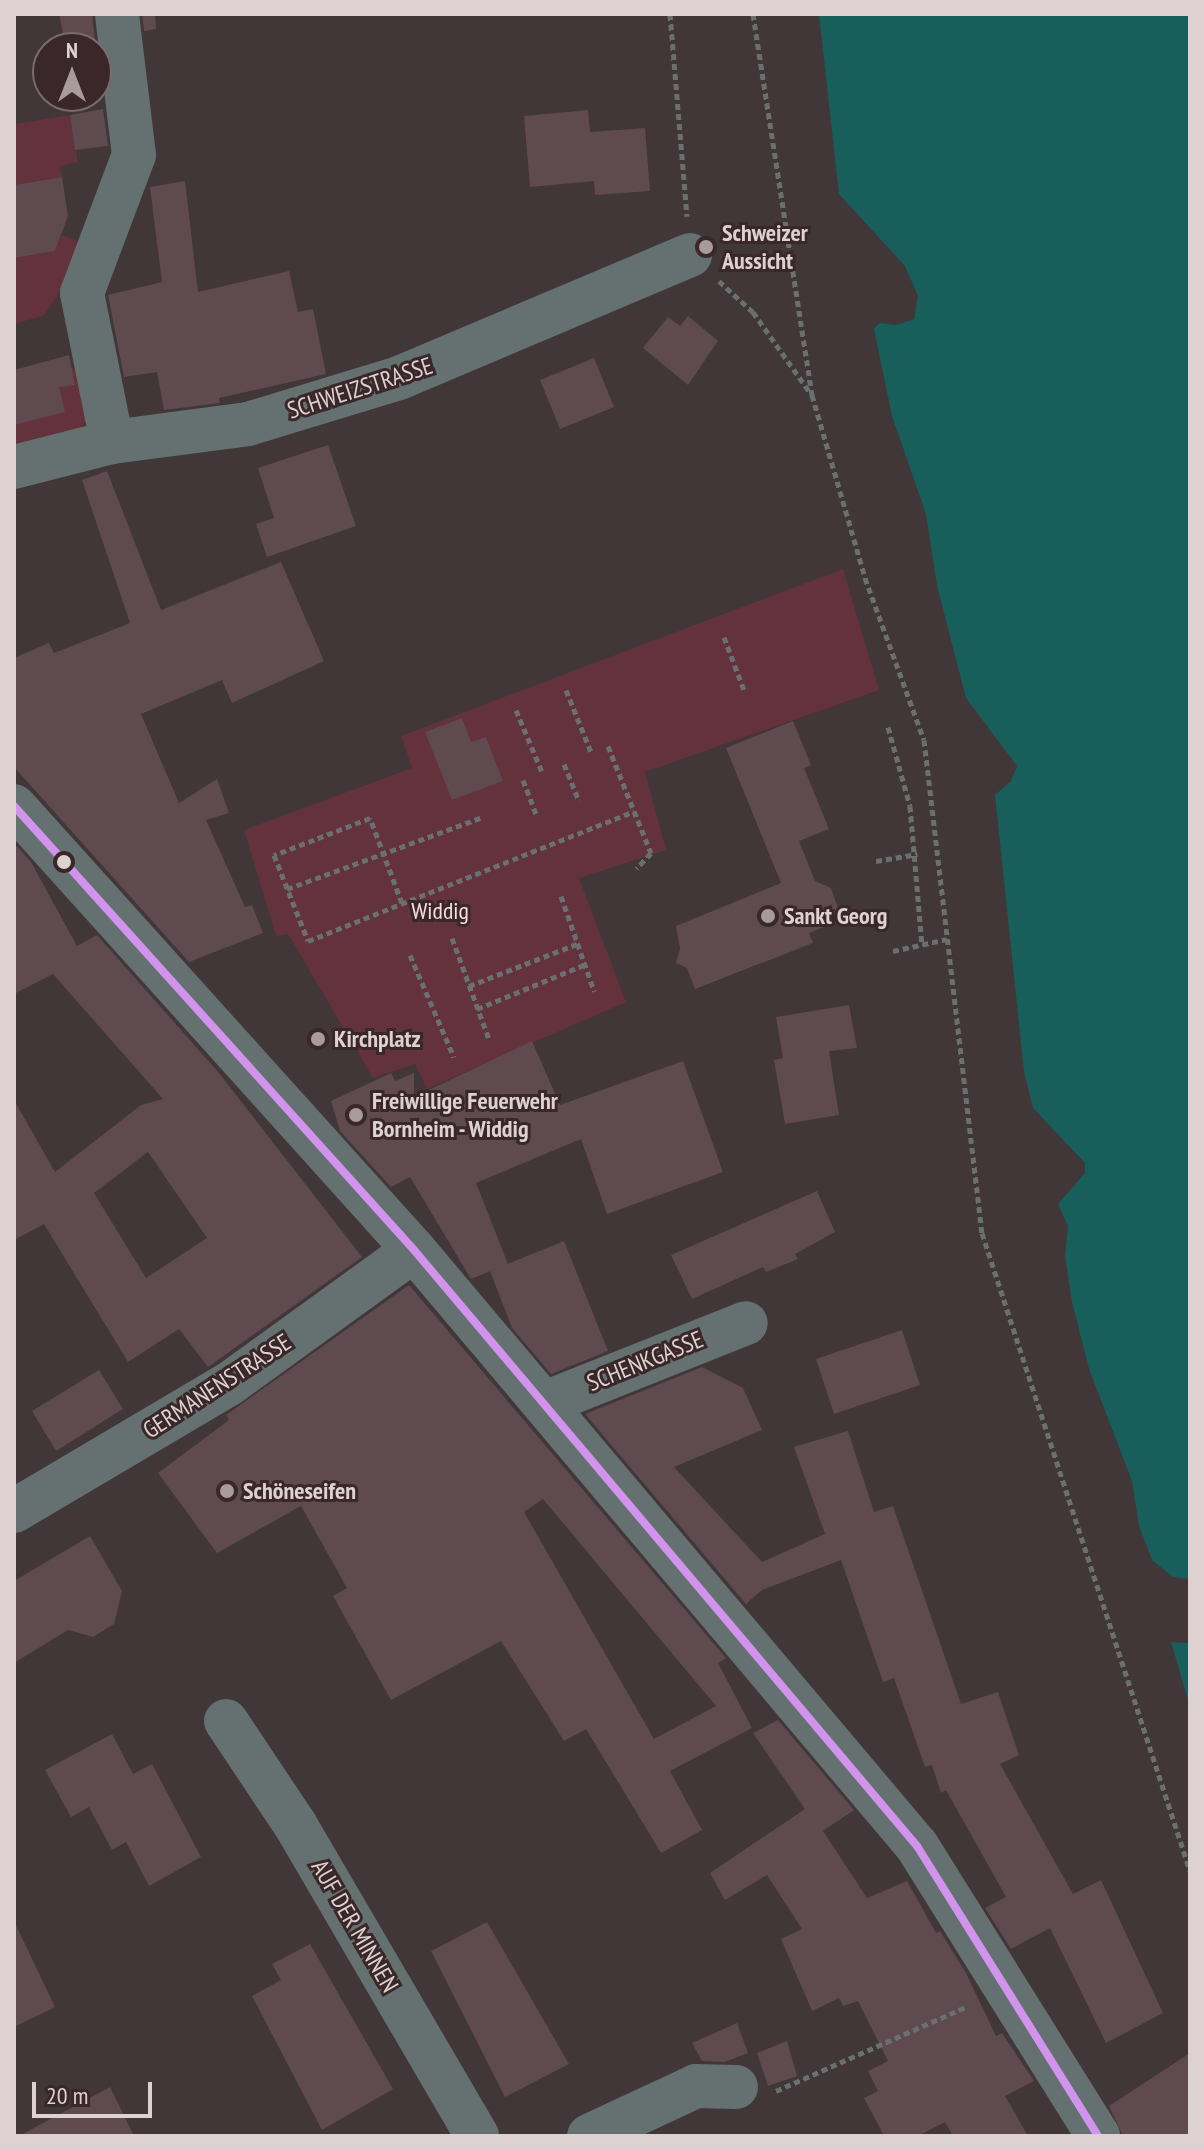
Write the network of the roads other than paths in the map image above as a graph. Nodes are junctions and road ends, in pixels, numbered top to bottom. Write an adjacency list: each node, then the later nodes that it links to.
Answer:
1 (117, 14): 3 (street)
2 (690, 255): 3 (street, SCHWEIZSTRASSE)
3 (112, 442): 4 (street, SCHWEIZSTRASSE)
4 (14, 467)
5 (14, 806): 6 (street)
6 (414, 1250): 8 (street); 9 (street, GERMANENSTRASSE)
7 (746, 1323): 8 (street, SCHENKGASSE)
8 (545, 1403): 14 (street)
9 (14, 1511)
10 (226, 1721): 12 (street, AUF DER MINNEN)
11 (736, 2087): 13 (street)
12 (477, 2136)
13 (589, 2136)
14 (1098, 2136)

